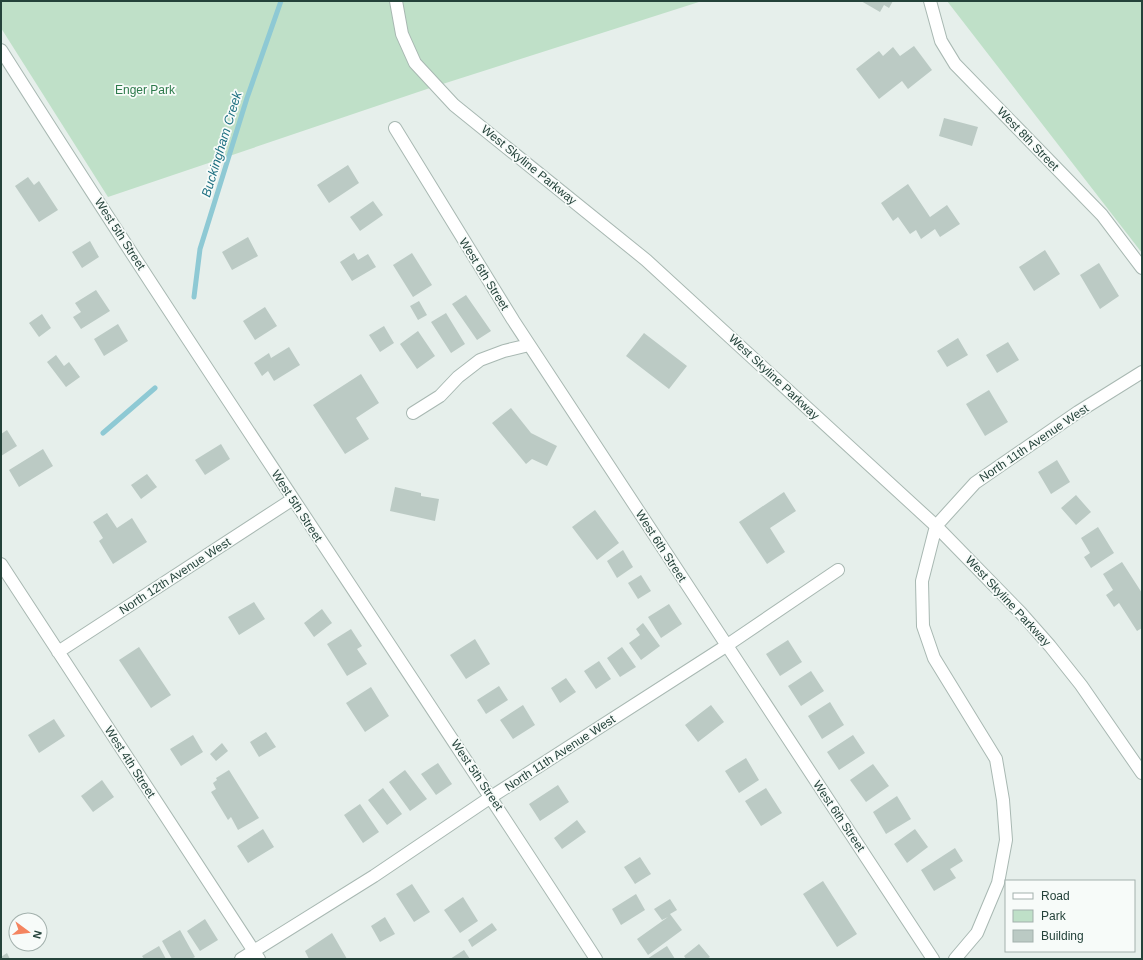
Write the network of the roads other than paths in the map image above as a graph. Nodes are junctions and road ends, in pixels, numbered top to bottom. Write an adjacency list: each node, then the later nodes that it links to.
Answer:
1 (396, 1): 10 (street, West Skyline Parkway)
2 (930, 1): 5 (street, West 8th Street)
3 (1, 50): 9 (street, West 5th Street)
4 (394, 128): 6 (street, West 6th Street)
5 (1142, 268)
6 (529, 345): 8 (street); 13 (street, West 6th Street)
7 (1142, 372): 10 (street, North 11th Avenue West)
8 (412, 413)
9 (292, 500): 14 (street, North 12th Avenue West); 16 (street, West 5th Street)
10 (936, 526): 15 (street, West Skyline Parkway); 21 (street)
11 (1, 564): 14 (street, West 4th Street)
12 (838, 570): 13 (street, North 11th Avenue West)
13 (726, 646): 16 (street, North 11th Avenue West); 20 (street, West 6th Street)
14 (58, 652): 17 (street, West 4th Street)
15 (1142, 773)
16 (492, 797): 17 (street, North 11th Avenue West); 19 (street, West 5th Street)
17 (256, 955): 18 (street, North 11th Avenue West)
18 (241, 959)
19 (596, 959)
20 (933, 959)
21 (955, 959)

